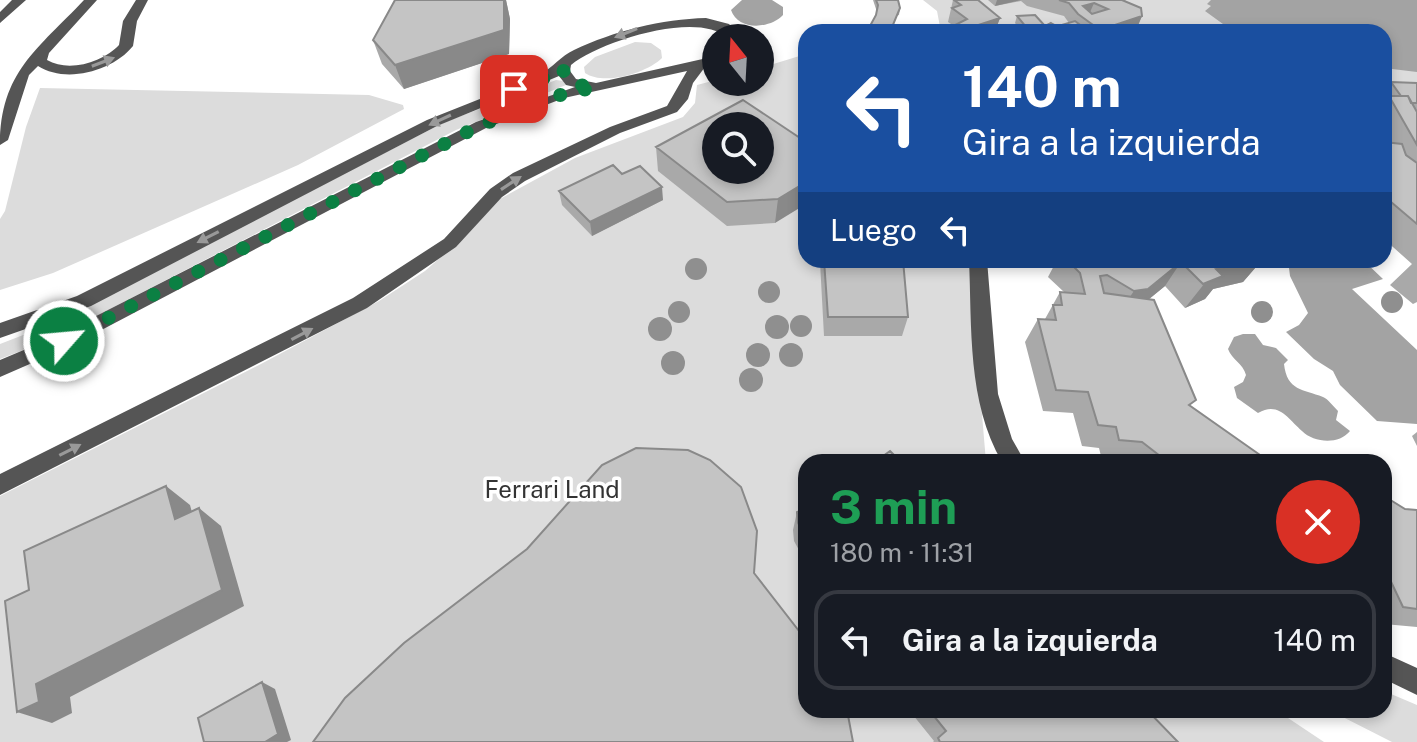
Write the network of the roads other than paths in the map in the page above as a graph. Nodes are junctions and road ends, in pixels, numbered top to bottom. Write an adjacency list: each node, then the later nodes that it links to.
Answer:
1 (20, 0): 4 (street)
2 (91, 0): 6 (street)
3 (142, 0): 6 (street, one-way to 3)
4 (0, 19)
5 (724, 24): 8 (street, one-way to 8)
6 (43, 50): 11 (street)
7 (702, 64): 10 (street)
8 (563, 68): 10 (street); 13 (street, one-way to 13)
9 (702, 68): 16 (street, one-way to 9)
10 (596, 87): 14 (street)
11 (0, 140)
12 (979, 268): 15 (street)
13 (0, 331)
14 (0, 369)
15 (1007, 454)
16 (0, 485)
17 (1392, 670): 18 (street)
18 (1417, 682)

